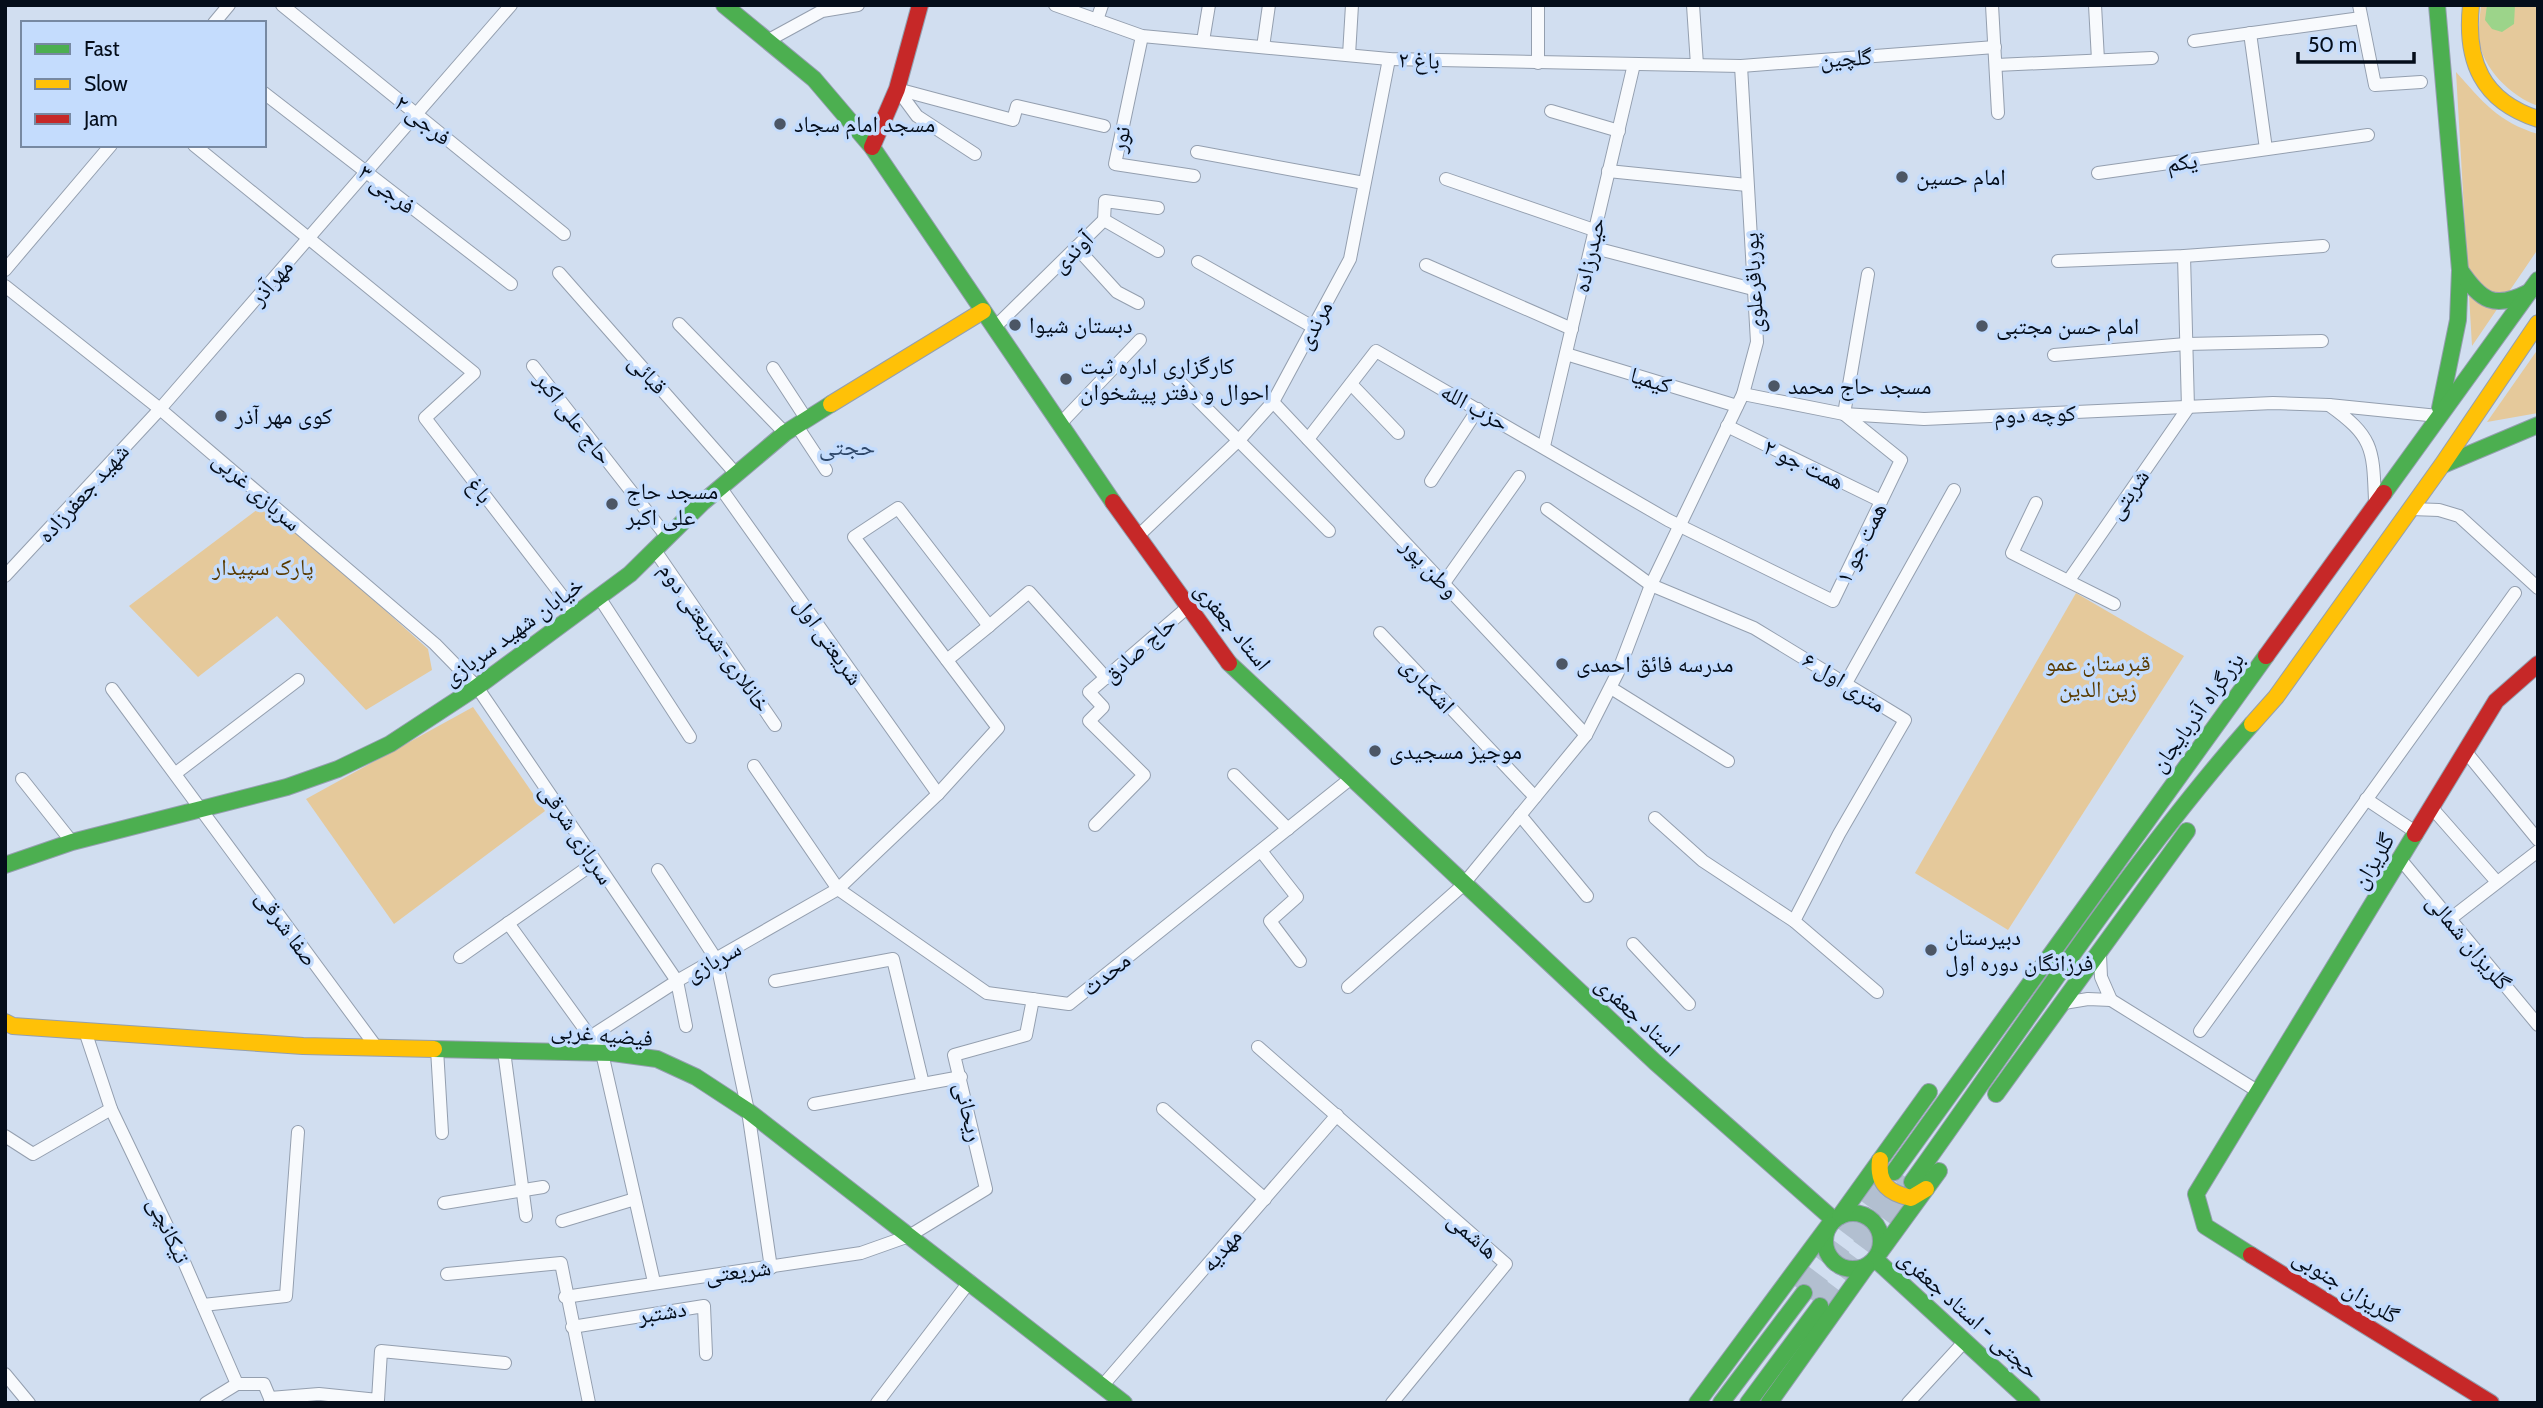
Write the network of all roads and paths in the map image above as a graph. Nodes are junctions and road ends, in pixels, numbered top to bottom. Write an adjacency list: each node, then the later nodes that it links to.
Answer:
1 (229, 5): 20 (street)
2 (282, 5): 42 (street, فرجی ۲)
3 (511, 5): 42 (street, مهرآذر)
4 (724, 5): 23 (main road, استاد جعفری)
5 (858, 5): 23 (street)
6 (920, 5): 38 (main road)
7 (1055, 5): 19 (street, باغ ۲)
8 (1102, 5): 19 (street)
9 (1209, 5): 24 (street)
10 (1269, 5): 26 (street)
11 (1352, 5): 28 (street)
12 (1538, 5): 32 (street)
13 (1693, 5): 34 (street)
14 (1992, 5): 27 (street)
15 (2095, 5): 31 (street)
16 (2437, 5): 74 (main road)
17 (2471, 5): 43 (main road)
18 (2360, 11): 21 (street); 37 (street)
19 (1097, 20): 22 (street, باغ ۲)
20 (216, 21)
21 (2250, 33): 25 (street); 50 (street)
22 (1142, 36): 24 (street, باغ ۲); 56 (street, نور)
23 (767, 41): 49 (main road, استاد جعفری)
24 (1203, 41): 26 (street, باغ ۲)
25 (2194, 41)
26 (1263, 47): 28 (street, باغ ۲)
27 (1995, 47): 35 (street); 36 (street, گلچین)
28 (1349, 55): 30 (street, باغ ۲)
29 (2152, 58): 31 (street)
30 (1389, 59): 32 (street, باغ ۲); 58 (street, مرندی)
31 (2098, 60): 35 (street)
32 (1538, 63): 33 (street, باغ ۲)
33 (1634, 65): 34 (street, باغ ۲); 45 (street, حیدرزاده)
34 (1697, 65): 36 (street, گلچین)
35 (1996, 65): 41 (street)
36 (1741, 66): 59 (street, پورباقرعلوی)
37 (2421, 82)
38 (897, 89): 44 (street); 49 (main road); 52 (street)
39 (266, 95): 54 (street, فرجی ۳)
40 (1550, 111): 45 (street)
41 (1998, 113)
42 (417, 114): 54 (street, مهرآذر); 63 (street, فرجی ۲)
43 (2538, 119)
44 (1104, 126)
45 (1619, 131): 53 (street, حیدرزاده)
46 (2368, 135): 50 (street, یکم)
47 (109, 147): 73 (street)
48 (196, 147): 64 (street)
49 (872, 147): 82 (main road, استاد جعفری)
50 (2266, 149): 55 (street, یکم)
51 (1197, 152): 58 (street)
52 (975, 154)
53 (1608, 171): 59 (street); 62 (street, حیدرزاده)
54 (366, 173): 64 (street, مهرآذر); 77 (street, فرجی ۳)
55 (2098, 173)
56 (1194, 176)
57 (1446, 179): 62 (street)
58 (1364, 183): 86 (street, مرندی)
59 (1747, 185): 80 (street, پورباقرعلوی)
60 (1158, 208): 61 (street)
61 (1104, 220): 66 (street, آوندی); 68 (street, آوندی)
62 (1594, 230): 67 (street, حیدرزاده)
63 (564, 234)
64 (308, 239): 101 (street, مهرآذر); 139 (street, باغ)
65 (2323, 246): 69 (street)
66 (1076, 247): 81 (street); 85 (street, آوندی)
67 (1591, 247): 80 (street); 87 (street, حیدرزاده)
68 (1158, 251)
69 (2184, 256): 70 (street); 90 (street)
70 (2058, 261)
71 (1198, 262): 86 (street)
72 (1426, 265): 87 (street)
73 (5, 270)
74 (2460, 270): 79 (main road); 104 (main road)
75 (559, 273): 115 (street, قبائی)
76 (1868, 274): 103 (street)
77 (511, 284)
78 (5, 286): 101 (street)
79 (2534, 286): 104 (main road, بزرگراه آذربایجان)
80 (1754, 289): 97 (street, پورباقرعلوی)
81 (1138, 303)
82 (983, 310): 85 (main road, استاد جعفری); 107 (main road, خیابان شهید سربازی)
83 (2538, 323): 113 (main road, بزرگراه آذربایجان)
84 (679, 324): 107 (street)
85 (995, 327): 105 (main road, استاد جعفری)
86 (1314, 327): 98 (street, مرندی)
87 (1572, 329): 91 (street, حیدرزاده)
88 (1140, 340): 105 (street)
89 (2322, 341): 90 (street)
90 (2186, 345): 92 (street); 100 (street)
91 (1566, 354): 97 (street, کیمیا); 112 (street, حیدرزاده)
92 (2054, 355)
93 (533, 366): 127 (street, حاج علی اکبر)
94 (773, 368): 107 (street)
95 (1172, 374): 110 (street)
96 (1351, 384): 102 (street, حزب الله); 109 (street); 111 (street, حزب الله)
97 (1740, 400): 103 (street, کوچه دوم); 108 (street, پورباقرعلوی)
98 (1273, 402): 110 (street, مرندی); 111 (street, وطن پور)
99 (2329, 405): 100 (street, کوچه دوم); 104 (street, کوچه دوم); 122 (street)
100 (2188, 408): 103 (street, کوچه دوم); 131 (street, شربتی)
101 (160, 409): 130 (street, شهید جعفرزاده); 148 (street, سربازی غربی)
102 (1478, 409): 112 (street, حزب الله); 117 (street)
103 (1844, 414): 120 (street, همت جو ۱)
104 (2438, 416): 122 (main road, بزرگراه آذربایجان)
105 (1060, 424): 128 (main road, استاد جعفری)
106 (2538, 425): 113 (main road)
107 (796, 426): 114 (street); 115 (main road, خیابان شهید سربازی)
108 (1727, 426): 120 (street, همت جو ۲); 125 (street, پورباقرعلوی)
109 (1398, 433)
110 (1240, 439): 126 (street); 128 (street, مرندی)
111 (1308, 439): 132 (street, وطن پور)
112 (1544, 446): 125 (street, حزب الله)
113 (2442, 465): 124 (main road, بزرگراه آذربایجان)
114 (826, 470)
115 (736, 474): 118 (main road, خیابان شهید سربازی)
116 (1519, 477): 132 (street)
117 (1431, 481)
118 (720, 487): 127 (main road, خیابان شهید سربازی); 162 (street, شریعتی اول)
119 (1954, 490): 147 (street)
120 (1881, 501): 125 (street, همت جو ۱)
121 (2036, 503): 131 (street)
122 (2375, 503): 144 (main road, بزرگراه آذربایجان)
123 (1547, 509): 133 (street, ۶ متری اول)
124 (2411, 509): 134 (street); 151 (main road, بزرگراه آذربایجان)
125 (1674, 523): 133 (street, پورباقرعلوی)
126 (1329, 531)
127 (667, 537): 129 (main road, خیابان شهید سربازی)
128 (1137, 537): 138 (main road, استاد جعفری)
129 (654, 550): 136 (main road, خیابان شهید سربازی); 152 (street, خانلاری-شریعتی دوم)
130 (5, 576)
131 (2069, 580): 137 (street)
132 (1444, 583): 153 (street, وطن پور)
133 (1651, 585): 147 (street, ۶ متری اول); 149 (street, پورباقرعلوی)
134 (2538, 589)
135 (2515, 593): 164 (street)
136 (599, 597): 139 (main road, خیابان شهید سربازی); 154 (street)
137 (2114, 604)
138 (1188, 607): 145 (street, حاج صادق); 161 (main road, استاد جعفری)
139 (576, 614): 148 (main road, خیابان شهید سربازی)
140 (989, 626): 142 (street); 142 (street); 145 (street)
141 (1380, 633): 163 (street, اشکباری)
142 (947, 660): 162 (street, سربازی)
143 (2538, 664): 155 (main road, گلریزان)
144 (2254, 671): 167 (main road); 227 (main road, بزرگراه آذربایجان)
145 (1106, 678): 170 (street, حاج صادق)
146 (298, 680): 158 (street)
147 (1846, 683): 186 (street, ۶ متری اول)
148 (477, 687): 165 (main road, خیابان شهید سربازی); 179 (street, سربازی شرقی)
149 (1611, 688): 153 (street, پورباقرعلوی); 156 (street)
150 (112, 689): 158 (street, صفا شرقی)
151 (2276, 697): 189 (main road); 228 (main road, بزرگراه آذربایجان)
152 (775, 725)
153 (1586, 734): 163 (street, پورباقرعلوی)
154 (690, 737)
155 (2466, 751): 166 (main road, گلریزان); 173 (street)
156 (1728, 761)
157 (754, 766): 183 (street)
158 (176, 773): 165 (street, صفا شرقی)
159 (1234, 775): 171 (street)
160 (22, 779): 174 (street)
161 (1350, 779): 171 (street, محدث); 182 (main road, استاد جعفری)
162 (938, 794): 183 (street, سربازی)
163 (1535, 797): 168 (street, پورباقرعلوی)
164 (2366, 799): 172 (street); 205 (street)
165 (198, 808): 174 (main road, خیابان شهید سربازی); 208 (street, صفا شرقی)
166 (2432, 808): 172 (main road, گلریزان); 181 (street)
167 (2132, 813)
168 (1520, 815): 182 (street, پورباقرعلوی); 184 (street)
169 (1655, 818): 186 (street)
170 (1095, 825)
171 (1288, 829): 175 (street, محدث)
172 (2417, 833): 178 (main road, گلریزان)
173 (2538, 840)
174 (72, 842): 177 (main road, خیابان شهید سربازی)
175 (1261, 851): 192 (street); 197 (street, محدث)
176 (2538, 851): 181 (street)
177 (8, 859)
178 (2401, 860): 185 (street, گلریزان شمالی); 215 (main road, گلریزان)
179 (594, 863): 187 (street); 193 (street, سربازی شرقی)
180 (658, 870): 191 (street)
181 (2497, 882): 185 (street)
182 (1462, 886): 195 (street, پورباقرعلوی); 236 (main road, استاد جعفری)
183 (838, 889): 191 (street, سربازی); 197 (street, محدث)
184 (1587, 896)
185 (2450, 919): 202 (street, گلریزان شمالی)
186 (1794, 921): 196 (street)
187 (508, 923): 190 (street); 206 (street)
188 (1633, 944): 200 (street)
189 (2100, 952): 198 (street); 199 (main road)
190 (460, 957)
191 (716, 959): 193 (street, سربازی); 219 (street)
192 (1300, 961)
193 (677, 981): 203 (street); 206 (street, سربازی)
194 (775, 981): 214 (street)
195 (1348, 987)
196 (1877, 992)
197 (1033, 999): 213 (street, ریحانی)
198 (2111, 1000): 199 (street); 215 (street)
199 (2063, 1003): 220 (main road)
200 (1689, 1004)
201 (5, 1023): 204 (main road, فیضیه غربی)
202 (2538, 1025)
203 (686, 1027)
204 (85, 1031): 208 (main road, فیضیه غربی); 217 (street, تیکانچی)
205 (2200, 1031)
206 (590, 1037): 211 (street)
207 (1258, 1047): 221 (street)
208 (377, 1048): 209 (main road, فیضیه غربی)
209 (437, 1049): 210 (main road, فیضیه غربی); 223 (street)
210 (505, 1051): 211 (main road, فیضیه غربی); 230 (street)
211 (602, 1053): 219 (main road, فیضیه غربی); 232 (street)
212 (1943, 1073): 226 (main road)
213 (961, 1077): 214 (street); 238 (street, ریحانی)
214 (923, 1084): 216 (street)
215 (2259, 1092): 231 (main road, گلریزان)
216 (814, 1104)
217 (111, 1109): 225 (street); 247 (street, تیکانچی)
218 (1163, 1109): 233 (street)
219 (748, 1111): 238 (main road, فیضیه غربی); 240 (street)
220 (1983, 1112)
221 (1337, 1115): 233 (street, مهدیه); 263 (street, هاشمی)
222 (298, 1132): 247 (street)
223 (442, 1133)
224 (1966, 1134): 228 (main road)
225 (5, 1136)
226 (1880, 1160): 228 (main road); 236 (main road)
227 (1894, 1172)
228 (1919, 1185): 239 (main road)
229 (543, 1187): 230 (street)
230 (520, 1191): 234 (street); 235 (street)
231 (2196, 1194): 270 (main road, گلریزان جنوبی)
232 (635, 1199): 237 (street); 243 (street)
233 (1265, 1199): 256 (street, مهدیه)
234 (444, 1203)
235 (526, 1216)
236 (1835, 1220): 239 (main road); 239 (main road); 244 (main road)
237 (562, 1221)
238 (909, 1236): 240 (street, شریعتی); 242 (main road, فیضیه غربی)
239 (1873, 1259): 250 (main road); 251 (main road, حجتی - استاد جعفری)
240 (771, 1268): 243 (street, شریعتی)
241 (447, 1274): 246 (street)
242 (970, 1281): 256 (main road, فیضیه غربی); 261 (street)
243 (654, 1282): 246 (street, شریعتی)
244 (1778, 1292): 250 (main road); 264 (main road)
245 (1804, 1293): 265 (main road)
246 (565, 1297): 249 (street)
247 (203, 1305): 255 (street, تیکانچی)
248 (1820, 1306): 266 (main road)
249 (572, 1327): 252 (street, دشتبر); 260 (street)
250 (1825, 1328): 267 (main road)
251 (1965, 1342): 268 (street); 269 (main road, حجتی - استاد جعفری)
252 (706, 1354)
253 (505, 1363): 257 (street)
254 (5, 1374): 258 (street)
255 (237, 1384): 257 (street); 259 (street)
256 (1104, 1384): 262 (main road, فیضیه غربی)
257 (271, 1400)
258 (29, 1403)
259 (206, 1403)
260 (589, 1403)
261 (877, 1403)
262 (1124, 1403)
263 (1392, 1403)
264 (1696, 1403)
265 (1721, 1403)
266 (1748, 1403)
267 (1769, 1403)
268 (1908, 1403)
269 (2032, 1403)
270 (2491, 1403)

